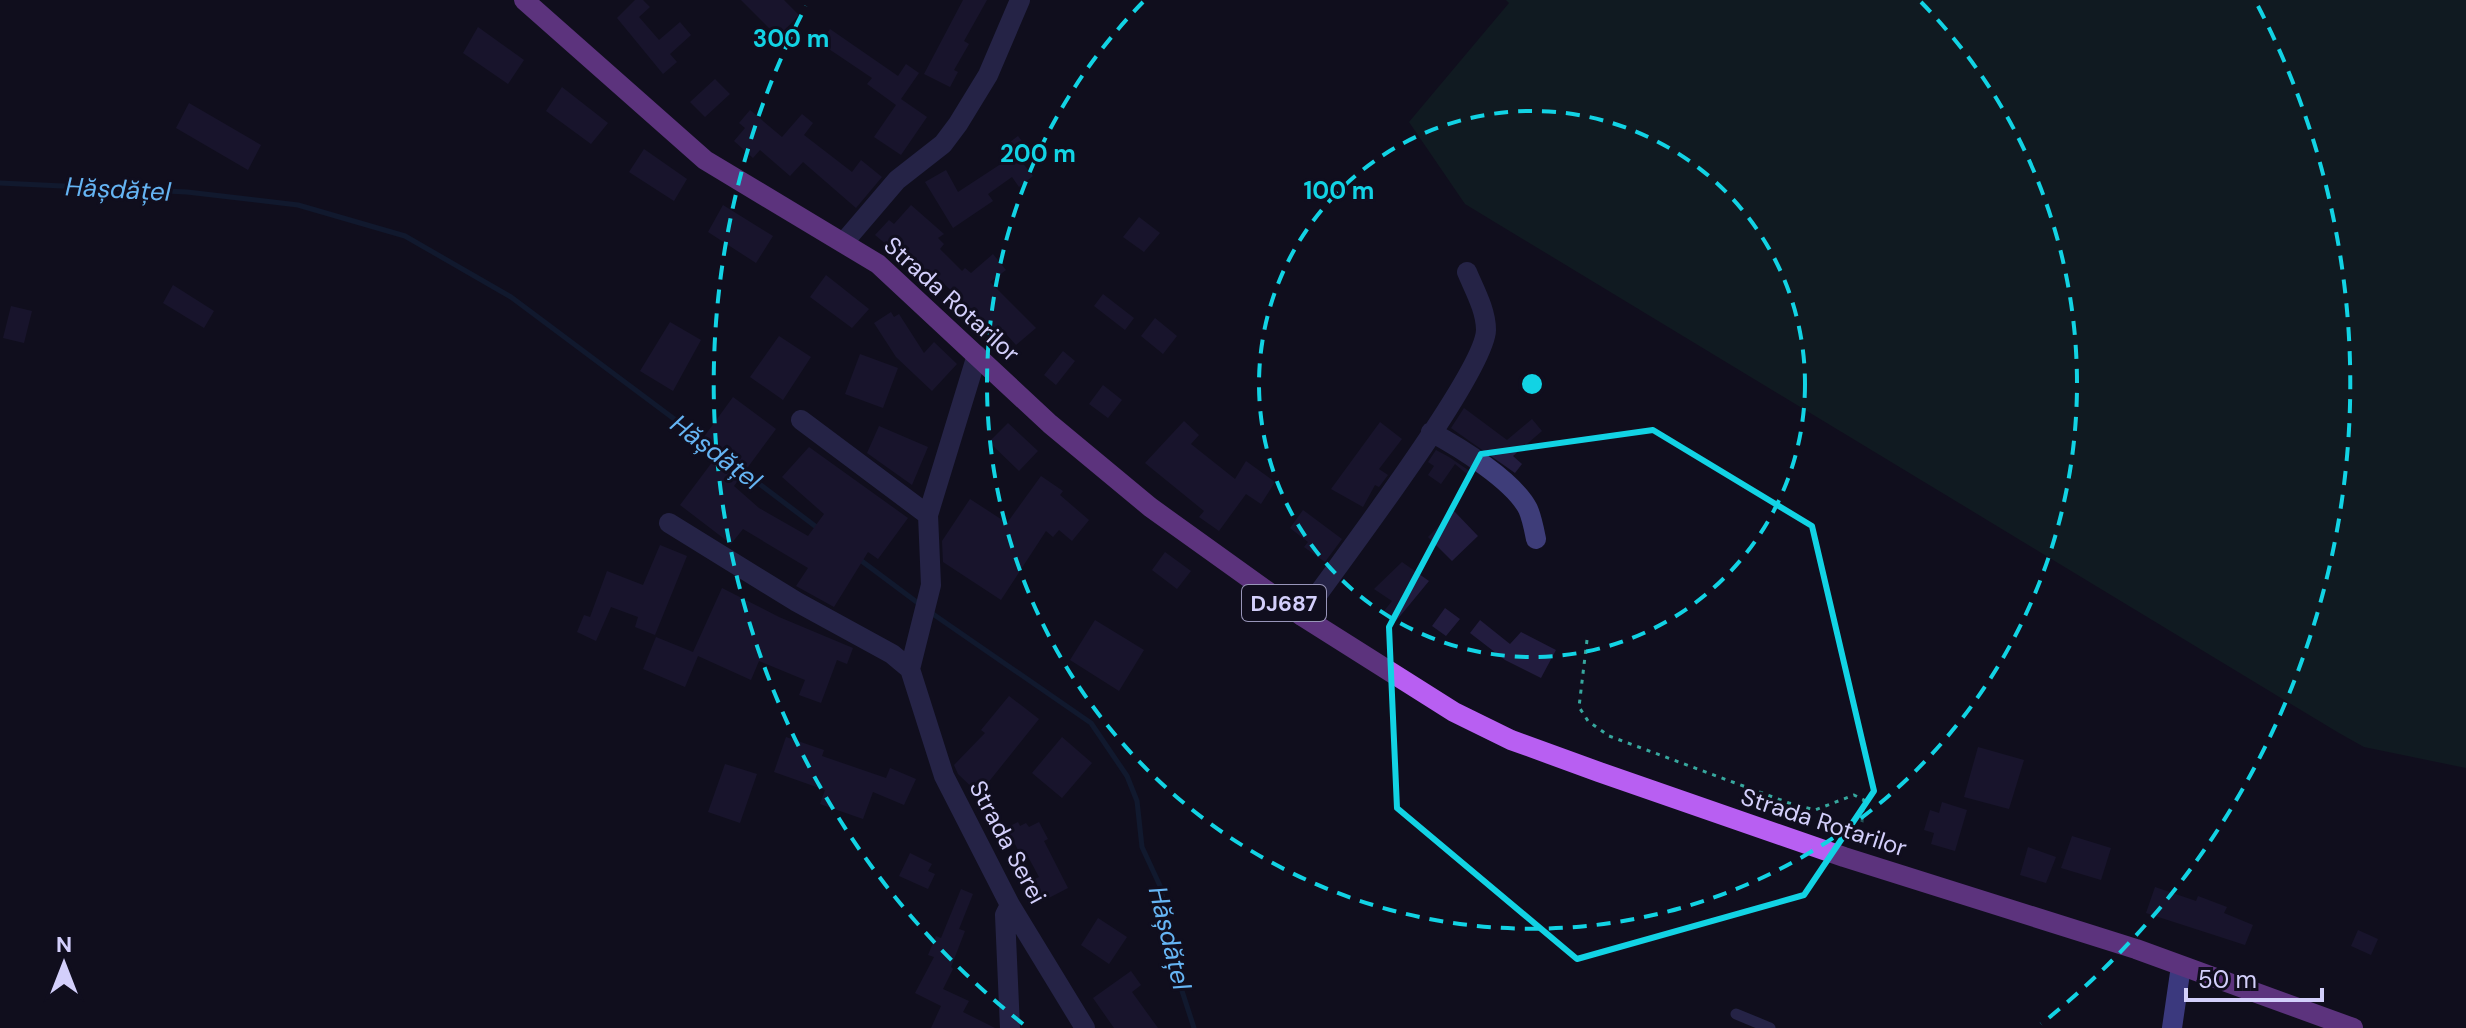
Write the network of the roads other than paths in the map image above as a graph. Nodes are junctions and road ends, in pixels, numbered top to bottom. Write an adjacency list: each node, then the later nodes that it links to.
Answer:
1 (524, 0): 4 (main road, Strada Rotarilor / DJ687)
2 (1037, 0): 3 (street)
3 (1017, 7): 4 (street)
4 (844, 242): 6 (main road, Strada Rotarilor / DJ687)
5 (1467, 272): 8 (street)
6 (977, 355): 9 (street); 12 (main road, Strada Rotarilor / DJ687)
7 (801, 420): 9 (street)
8 (1431, 432): 11 (street); 12 (street)
9 (928, 515): 13 (street)
10 (669, 523): 13 (street)
11 (1536, 539)
12 (1302, 616): 17 (main road, Strada Rotarilor / DJ687)
13 (910, 669): 14 (street, Strada Serei)
14 (1010, 905): 15 (street, Strada Serei); 16 (street)
15 (1039, 950): 16 (street); 20 (street, Strada Serei)
16 (1006, 953): 19 (street)
17 (2181, 966): 22 (main road); 23 (main road, Strada Rotarilor / DJ687)
18 (1736, 1014): 21 (lane)
19 (1010, 1028)
20 (1085, 1028)
21 (1770, 1028)
22 (2172, 1028)
23 (2353, 1028)

